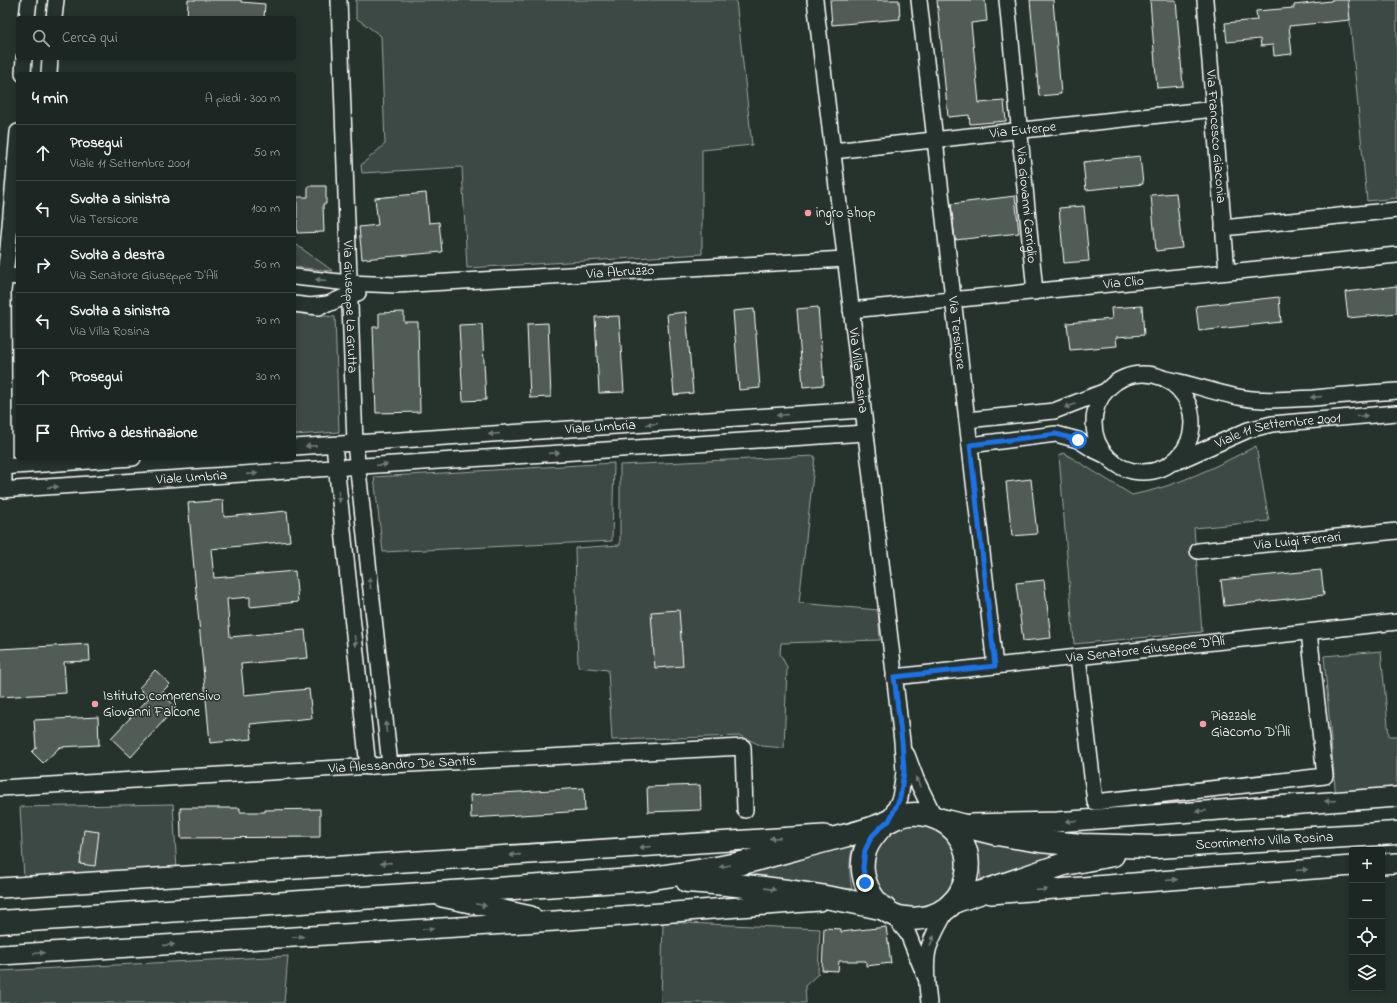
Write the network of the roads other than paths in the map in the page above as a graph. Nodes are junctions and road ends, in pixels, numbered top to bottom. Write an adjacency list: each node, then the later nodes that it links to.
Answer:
1 (29, 0): 8 (street)
2 (56, 0): 9 (street)
3 (338, 0): 28 (street, Via Giuseppe La Grutta)
4 (815, 0): 17 (street, Via Villa Rosina)
5 (919, 0): 16 (street, Via Tersicore)
6 (1007, 0): 15 (street, Via Giovanni Carriglio)
7 (1205, 0): 14 (street, Via Francesco Giaconia)
8 (27, 16)
9 (54, 16)
10 (24, 60): 12 (street)
11 (50, 60): 13 (street)
12 (23, 72)
13 (49, 72)
14 (1214, 109): 15 (street, Via Euterpe); 20 (street, Via Francesco Giaconia)
15 (1020, 130): 16 (street, Via Euterpe); 27 (street, Via Giovanni Carriglio)
16 (935, 140): 17 (street, Via Euterpe); 29 (street, Via Tersicore)
17 (832, 151): 23 (street, Via Villa Rosina)
18 (16, 158): 21 (street)
19 (1397, 210): 20 (street)
20 (1224, 228): 24 (street, Via Francesco Giaconia)
21 (9, 249): 25 (street)
22 (1397, 255): 24 (street, Via Clio)
23 (845, 259): 28 (street, Via Abruzzo); 31 (street, Via Villa Rosina)
24 (1227, 272): 27 (street, Via Clio)
25 (8, 276): 53 (street)
26 (296, 278): 28 (street, one-way to 26)
27 (1035, 292): 29 (street, Via Clio)
28 (349, 296): 30 (street); 43 (street, Via Giuseppe La Grutta)
29 (953, 300): 31 (street, Via Clio); 38 (street, Via Tersicore)
30 (296, 304)
31 (851, 310): 35 (street, Via Villa Rosina)
32 (1164, 379): 33 (street); 34 (street, Viale 11 Settembre 2001, one-way to 32); 54 (street)
33 (1106, 391): 38 (street, one-way to 38); 49 (street)
34 (1397, 391)
35 (862, 410): 36 (street, Viale Umbria); 41 (street, Via Villa Rosina)
36 (811, 413): 39 (street, Viale Umbria, one-way to 39); 42 (street)
37 (1397, 413): 54 (street, Viale 11 Settembre 2001, one-way to 37)
38 (967, 420): 46 (street, Via Tersicore)
39 (676, 422): 40 (street, Viale Umbria, one-way to 40); 45 (street)
40 (524, 432): 43 (street, Viale Umbria, one-way to 43); 48 (street)
41 (866, 433): 42 (street, Viale Umbria); 66 (street, Via Villa Rosina)
42 (812, 436): 45 (street, Viale Umbria)
43 (355, 443): 44 (street, Viale Umbria); 52 (street, Via Giuseppe La Grutta)
44 (334, 445): 47 (street, Viale Umbria, one-way to 47); 55 (street)
45 (677, 445): 48 (street, Viale Umbria, one-way to 45)
46 (970, 445): 49 (street); 65 (street, Via Tersicore)
47 (296, 447)
48 (526, 455): 52 (street, Viale Umbria, one-way to 48)
49 (1106, 456): 54 (street)
50 (66, 460): 51 (street)
51 (32, 461): 53 (street); 56 (street)
52 (358, 466): 55 (street, Viale Umbria); 60 (street, Via Giuseppe La Grutta, one-way to 52)
53 (2, 467): 57 (street)
54 (1164, 467)
55 (336, 468): 56 (street, Viale Umbria, one-way to 55); 61 (street, one-way to 61)
56 (32, 488): 57 (street, Viale Umbria)
57 (2, 490)
58 (1397, 531): 59 (street, Via Luigi Ferrari)
59 (1198, 551)
60 (373, 612): 61 (street); 68 (street, Via Giuseppe La Grutta, one-way to 60)
61 (352, 615): 69 (street, one-way to 69)
62 (1397, 622): 63 (street, Via Senatore Giuseppe D'Alí)
63 (1309, 632): 64 (street, Via Senatore Giuseppe D'Alí); 64 (street)
64 (1078, 657): 65 (street, Via Senatore Giuseppe D'Alí)
65 (995, 666): 66 (street, Via Senatore Giuseppe D'Alí)
66 (894, 677): 67 (street, Via Villa Rosina)
67 (902, 741): 75 (street, Via Villa Rosina, one-way to 67); 76 (street, Via Villa Rosina)
68 (390, 765): 69 (street, Via Alessandro De Santis); 74 (street, Via Alessandro De Santis)
69 (368, 767): 70 (street, Via Alessandro De Santis)
70 (0, 788)
71 (1397, 797): 72 (street)
72 (1359, 799): 73 (street); 75 (street, one-way to 75)
73 (1397, 808)
74 (745, 810)
75 (942, 820): 76 (main road); 79 (main road, Scorrimento Villa Rosina); 88 (main road)
76 (886, 823): 77 (main road); 89 (main road)
77 (856, 832): 83 (main road, one-way to 83); 84 (street, one-way to 84)
78 (1397, 833): 79 (main road, Scorrimento Villa Rosina)
79 (1156, 847): 86 (main road, Scorrimento Villa Rosina)
80 (1397, 863): 81 (street)
81 (1385, 864)
82 (1349, 866): 86 (street, one-way to 82)
83 (648, 879): 85 (main road); 87 (main road, one-way to 87)
84 (0, 888)
85 (429, 894): 90 (street, one-way to 90); 91 (main road)
86 (976, 895): 88 (main road, Scorrimento Villa Rosina)
87 (840, 899): 89 (main road); 90 (street)
88 (951, 904): 89 (main road); 93 (street, one-way to 88)
89 (887, 911): 93 (street)
90 (555, 921): 92 (street, one-way to 90)
91 (0, 922)
92 (0, 955)
93 (926, 979): 94 (street)
94 (929, 1003)

